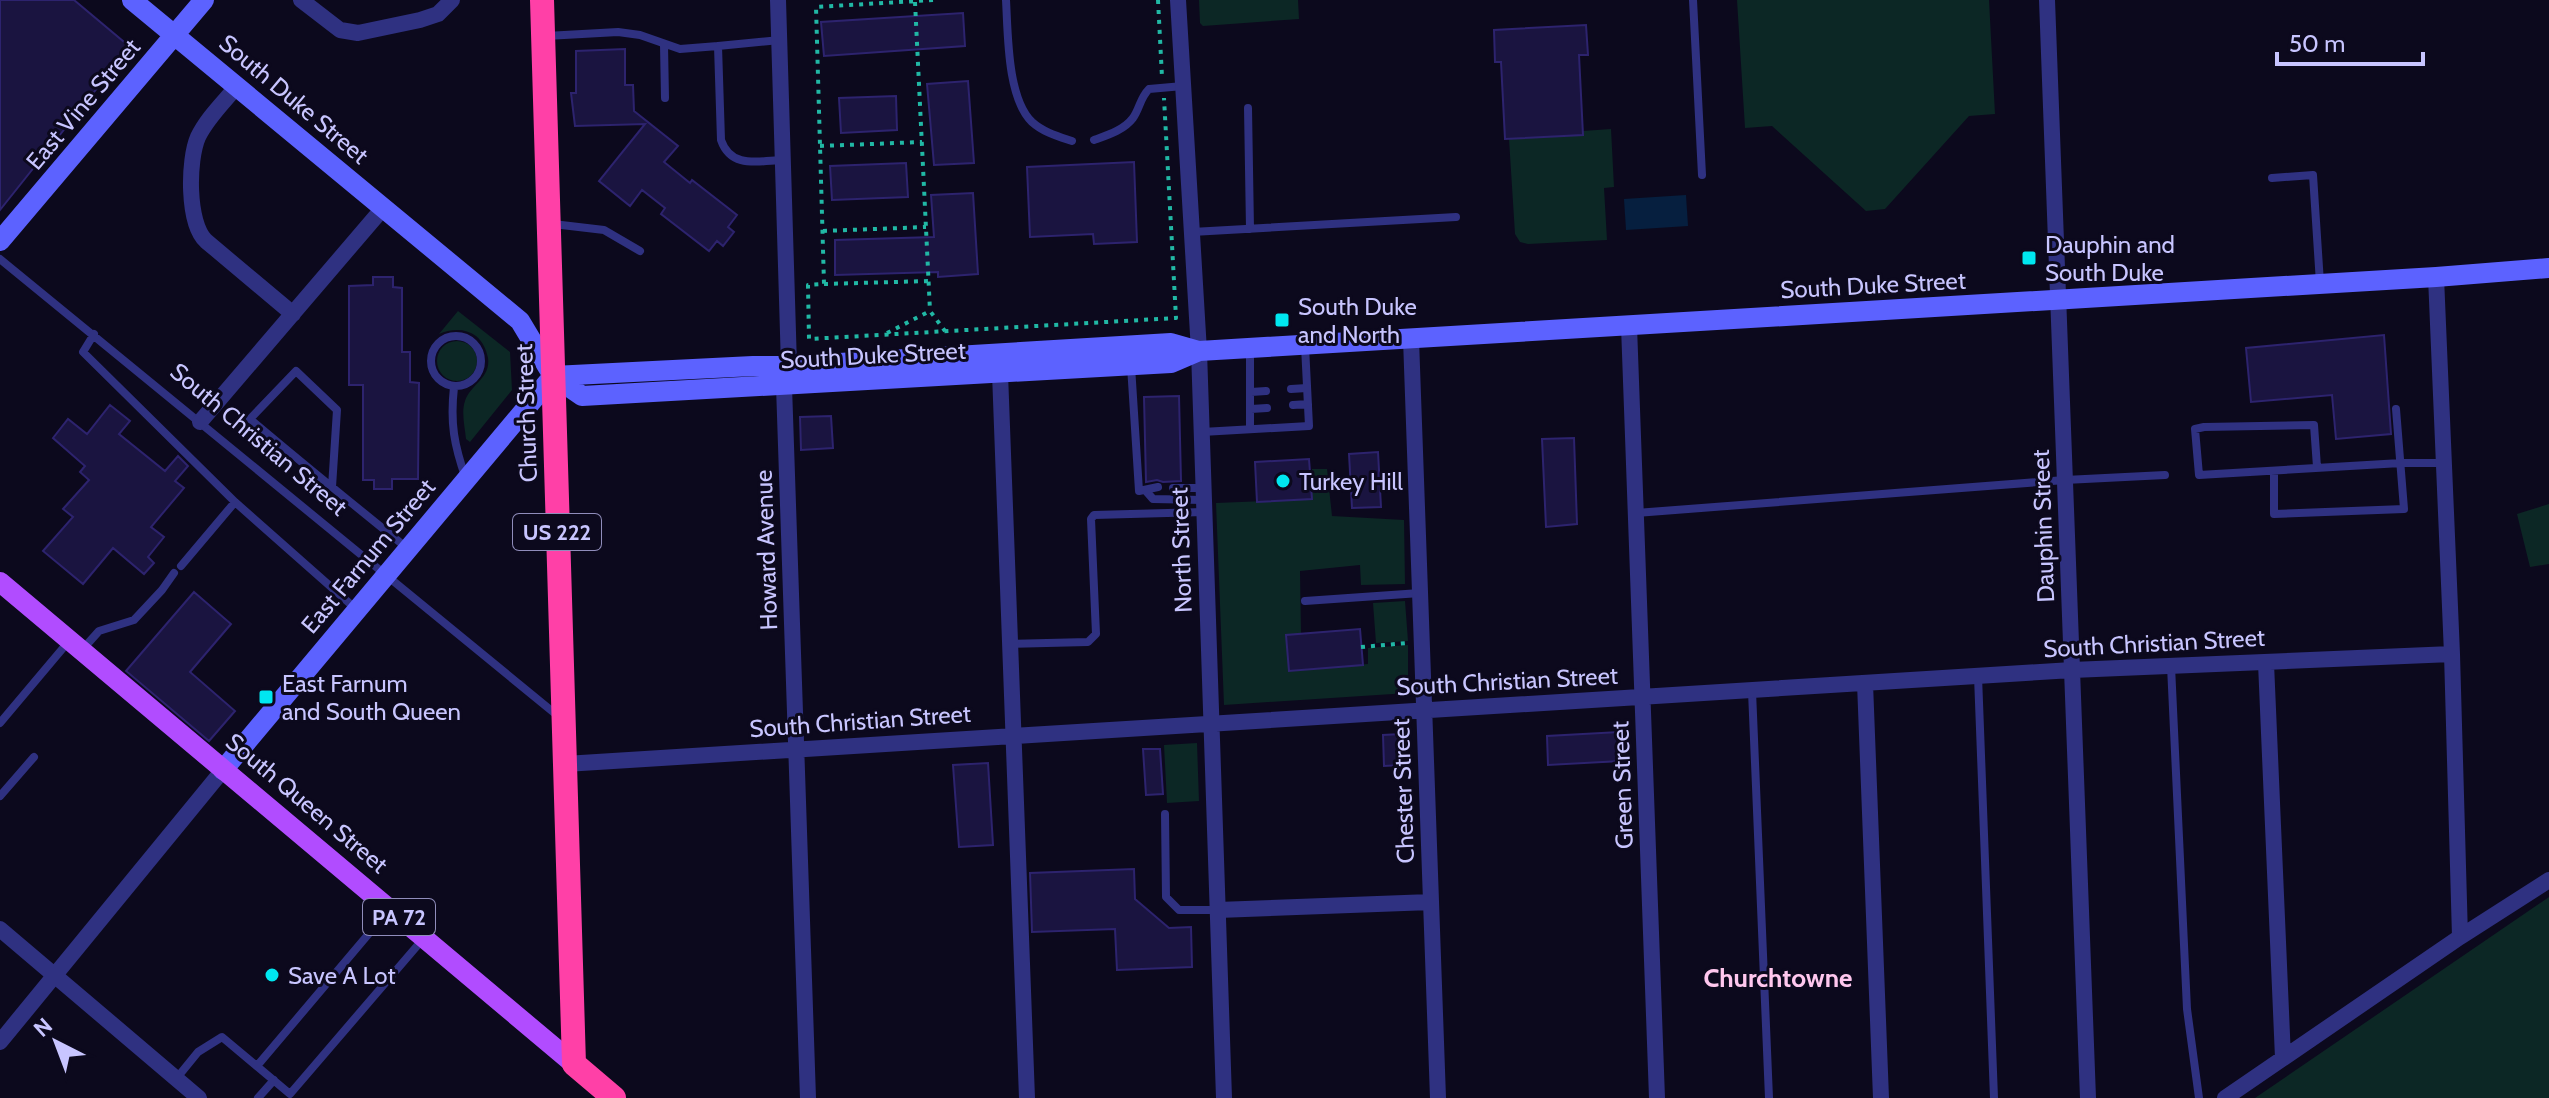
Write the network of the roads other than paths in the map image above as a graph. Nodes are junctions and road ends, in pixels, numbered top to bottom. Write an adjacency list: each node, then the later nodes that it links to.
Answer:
1 (132, 0): 11 (main road, South Duke Street)
2 (204, 0): 11 (main road, East Vine Street)
3 (301, 0): 4 (street)
4 (452, 0)
5 (542, 0): 12 (highway, Church Street / US 222)
6 (778, 0): 13 (street, Howard Avenue)
7 (1006, 0): 21 (lane)
8 (1178, 0): 17 (street, North Street)
9 (1693, 0): 23 (lane)
10 (2047, 0): 36 (street, Dauphin Street)
11 (175, 34): 16 (main road, South Duke Street); 30 (main road, East Vine Street)
12 (543, 36): 14 (lane); 27 (highway, Church Street / US 222)
13 (780, 40): 15 (lane); 22 (street, Howard Avenue)
14 (664, 45): 15 (lane); 18 (lane)
15 (718, 46): 22 (lane)
16 (237, 86): 25 (main road, South Duke Street); 37 (street)
17 (1183, 86): 20 (lane); 29 (street, North Street)
18 (665, 98)
19 (1248, 108): 28 (lane)
20 (1094, 140)
21 (1072, 141)
22 (783, 160): 47 (street, Howard Avenue)
23 (1702, 175)
24 (2272, 178): 35 (lane)
25 (384, 207): 37 (street); 46 (main road, South Duke Street)
26 (1456, 217): 28 (lane)
27 (548, 224): 31 (lane); 46 (highway, Church Street / US 222)
28 (1250, 229): 29 (lane)
29 (1192, 232): 43 (street, North Street)
30 (0, 241)
31 (640, 251)
32 (0, 259): 39 (lane, South Christian Street)
33 (2549, 268): 34 (main road, South Duke Street)
34 (2436, 277): 35 (main road, South Duke Street); 62 (street)
35 (2320, 284): 36 (main road, South Duke Street)
36 (2059, 300): 38 (main road, South Duke Street); 67 (street, Dauphin Street)
37 (293, 314): 58 (street)
38 (1629, 326): 40 (main road, South Duke Street); 74 (street, Green Street)
39 (94, 334): 58 (lane, South Christian Street); 73 (lane)
40 (1411, 339): 41 (main road, South Duke Street); 78 (street, Chester Street)
41 (1305, 345): 42 (main road, South Duke Street); 49 (lane)
42 (1250, 348): 43 (main road, South Duke Street); 52 (lane)
43 (1199, 351): 44 (main road, South Duke Street); 47 (main road, South Duke Street); 60 (street, North Street)
44 (1131, 365): 45 (main road, South Duke Street); 71 (lane)
45 (1000, 373): 47 (main road, South Duke Street); 81 (street)
46 (553, 376): 47 (main road, South Duke Street); 66 (main road, East Farnum Street); 92 (highway, Church Street / US 222)
47 (787, 376): 96 (street, Howard Avenue)
48 (454, 387): 48 (lane); 66 (lane)
49 (1307, 388): 50 (lane); 53 (lane)
50 (1291, 389)
51 (1266, 391): 52 (lane)
52 (1251, 392): 56 (lane)
53 (1308, 404): 54 (lane); 59 (lane)
54 (1293, 405)
55 (1267, 408): 56 (lane)
56 (1251, 409): 59 (lane)
57 (2396, 409): 61 (lane)
58 (200, 422): 76 (lane, South Christian Street)
59 (1250, 429): 60 (lane)
60 (1202, 432): 72 (street, North Street)
61 (2401, 463): 62 (lane); 63 (lane); 64 (lane)
62 (2443, 463): 83 (street)
63 (2317, 467): 64 (lane); 64 (lane)
64 (2274, 472)
65 (2165, 475): 67 (lane)
66 (466, 480): 75 (main road, East Farnum Street)
67 (2065, 480): 74 (lane); 86 (street, Dauphin Street)
68 (332, 487): 68 (lane); 75 (lane)
69 (1158, 487): 71 (lane)
70 (1173, 488): 72 (lane)
71 (1142, 491): 72 (lane)
72 (1203, 500): 81 (lane); 94 (street, North Street)
73 (235, 502): 80 (lane); 82 (lane)
74 (1636, 513): 90 (street, Green Street)
75 (408, 549): 76 (main road, East Farnum Street)
76 (386, 575): 80 (main road, East Farnum Street); 92 (lane, South Christian Street)
77 (0, 582): 82 (main road, South Queen Street / PA 72)
78 (1420, 593): 79 (lane); 91 (street, Chester Street)
79 (1305, 601)
80 (357, 610): 99 (main road, East Farnum Street)
81 (1010, 644): 95 (street)
82 (75, 645): 93 (lane); 99 (main road, South Queen Street / PA 72)
83 (2452, 654): 84 (street, South Christian Street); 107 (street)
84 (2266, 663): 85 (street, South Christian Street); 111 (street)
85 (2171, 666): 86 (street, South Christian Street); 128 (lane)
86 (2072, 670): 87 (street, South Christian Street); 127 (street, Dauphin Street)
87 (1978, 676): 88 (street, South Christian Street); 126 (lane)
88 (1865, 683): 89 (street, South Christian Street); 125 (street)
89 (1752, 690): 90 (street, South Christian Street); 124 (lane)
90 (1642, 697): 91 (street, South Christian Street); 123 (street, Green Street)
91 (1424, 709): 94 (street, South Christian Street); 103 (street, Chester Street)
92 (562, 719): 98 (highway, Church Street / US 222)
93 (0, 723)
94 (1212, 724): 95 (street, South Christian Street); 105 (street, North Street)
95 (1014, 735): 96 (street, South Christian Street); 120 (street)
96 (797, 749): 98 (street, South Christian Street); 119 (street, Howard Avenue)
97 (34, 757): 100 (lane)
98 (565, 764): 112 (highway, Church Street / US 222)
99 (223, 770): 104 (main road, South Queen Street / PA 72); 109 (street)
100 (0, 796)
101 (1165, 814): 105 (lane)
102 (2549, 880): 107 (street)
103 (1431, 902): 105 (street); 122 (street, Chester Street)
104 (389, 909): 108 (main road, South Queen Street / PA 72); 113 (lane)
105 (1218, 910): 121 (street, North Street)
106 (0, 929): 109 (street)
107 (2460, 937): 111 (street)
108 (424, 938): 112 (main road, South Queen Street / PA 72); 115 (lane)
109 (57, 976): 110 (street); 114 (street)
110 (0, 1042)
111 (2283, 1058): 129 (street)
112 (574, 1064): 118 (highway, South Queen Street)
113 (257, 1066): 114 (lane); 115 (lane)
114 (176, 1079): 116 (street)
115 (274, 1080): 117 (lane)
116 (199, 1098)
117 (258, 1098)
118 (614, 1098)
119 (808, 1098)
120 (1027, 1098)
121 (1224, 1098)
122 (1438, 1098)
123 (1657, 1098)
124 (1769, 1098)
125 (1881, 1098)
126 (1994, 1098)
127 (2088, 1098)
128 (2199, 1098)
129 (2225, 1098)

